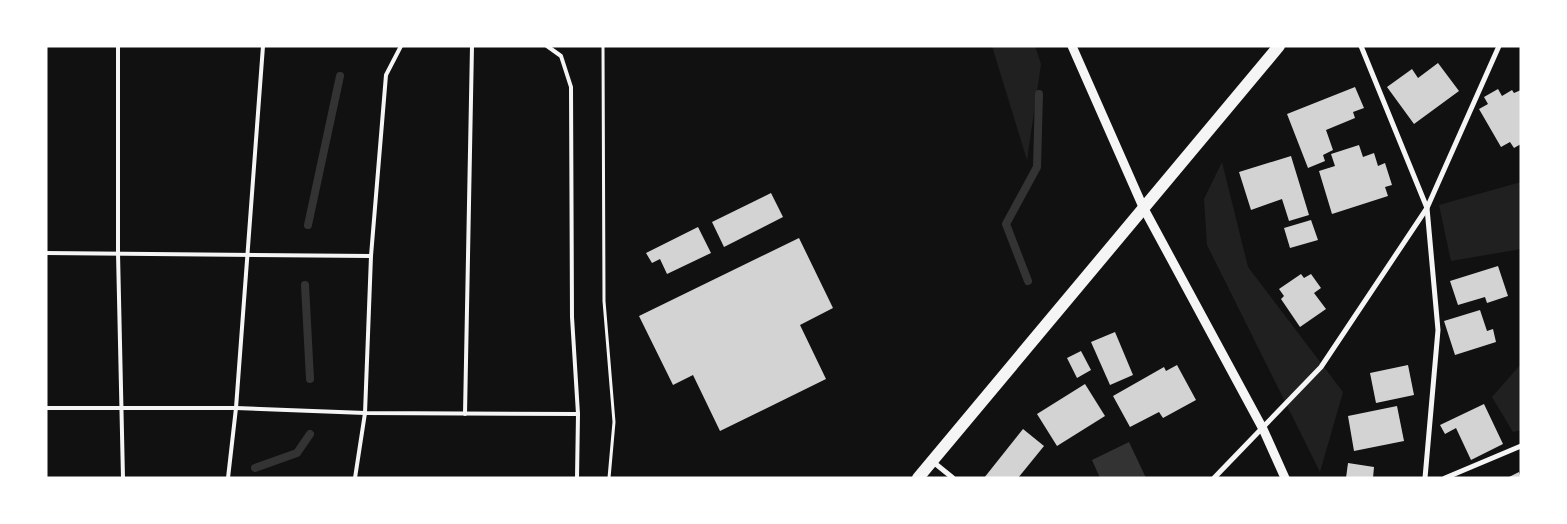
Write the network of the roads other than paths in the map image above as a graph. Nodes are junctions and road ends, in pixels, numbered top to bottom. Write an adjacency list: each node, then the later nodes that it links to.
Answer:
1 (118, 46): 13 (lane)
2 (263, 46): 14 (lane)
3 (401, 46): 15 (lane)
4 (472, 46): 20 (lane)
5 (547, 46): 21 (lane)
6 (1072, 46): 10 (street)
7 (1279, 46): 10 (main road)
8 (1361, 46): 11 (street)
9 (1499, 46): 11 (street)
10 (1143, 207): 22 (street); 24 (main road)
11 (1427, 208): 22 (street); 33 (street)
12 (46, 253): 13 (lane)
13 (118, 253): 14 (lane); 17 (lane)
14 (247, 255): 15 (lane); 18 (lane)
15 (371, 256): 19 (lane)
16 (46, 408): 17 (lane)
17 (121, 408): 18 (lane); 25 (lane)
18 (236, 408): 19 (lane); 26 (lane)
19 (365, 413): 20 (lane); 27 (lane)
20 (465, 414): 21 (lane)
21 (578, 414): 28 (lane)
22 (1263, 429): 31 (street); 32 (street)
23 (1521, 446): 34 (street)
24 (932, 461): 29 (main road); 30 (street)
25 (123, 478)
26 (228, 478)
27 (355, 478)
28 (577, 478)
29 (918, 478)
30 (953, 478)
31 (1214, 478)
32 (1284, 478)
33 (1425, 478)
34 (1445, 478)

